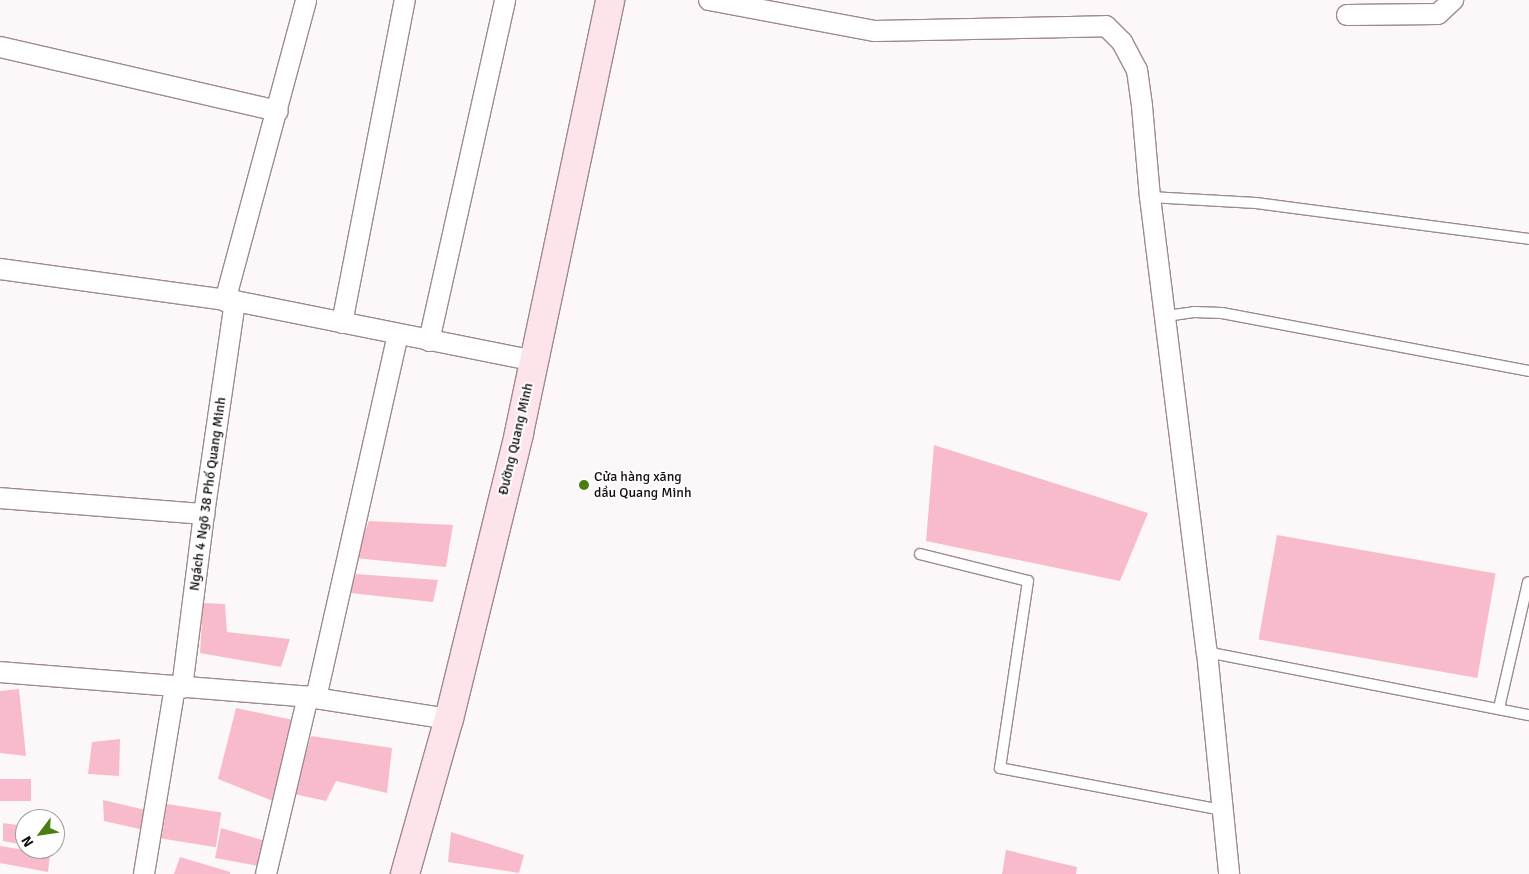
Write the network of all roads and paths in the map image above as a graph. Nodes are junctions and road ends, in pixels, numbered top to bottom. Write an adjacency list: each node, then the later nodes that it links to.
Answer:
1 (306, 0): 9 (street, Ngách 4 Ngõ 38 Phố Quang Minh)
2 (405, 0): 15 (street)
3 (505, 0): 17 (street)
4 (610, 0): 18 (street, Đường Quang Minh)
5 (709, 0): 10 (street)
6 (1453, 0): 7 (street)
7 (1347, 15)
8 (0, 47): 9 (street)
9 (278, 112): 13 (street, Ngách 4 Ngõ 38 Phố Quang Minh)
10 (1150, 197): 11 (lane); 14 (street)
11 (1529, 239)
12 (0, 269): 13 (street)
13 (230, 301): 15 (street); 21 (street, Ngách 4 Ngõ 38 Phố Quang Minh)
14 (1166, 316): 19 (lane); 24 (street)
15 (342, 322): 16 (street)
16 (398, 335): 17 (street); 27 (street)
17 (429, 341): 18 (street)
18 (534, 361): 30 (street, Đường Quang Minh)
19 (1529, 371)
20 (0, 498): 21 (street)
21 (204, 514): 26 (street, Ngách 4 Ngõ 38 Phố Quang Minh)
22 (920, 554): 31 (lane)
23 (1528, 582): 28 (lane)
24 (1207, 652): 28 (lane); 31 (street)
25 (0, 672): 26 (street)
26 (179, 687): 27 (street); 32 (street, Ngách 4 Ngõ 38 Phố Quang Minh)
27 (312, 698): 30 (street); 33 (street)
28 (1499, 708): 29 (lane)
29 (1529, 715)
30 (448, 719): 34 (street, Đường Quang Minh)
31 (1223, 810): 35 (street)
32 (144, 874)
33 (266, 874)
34 (405, 874)
35 (1229, 874)

